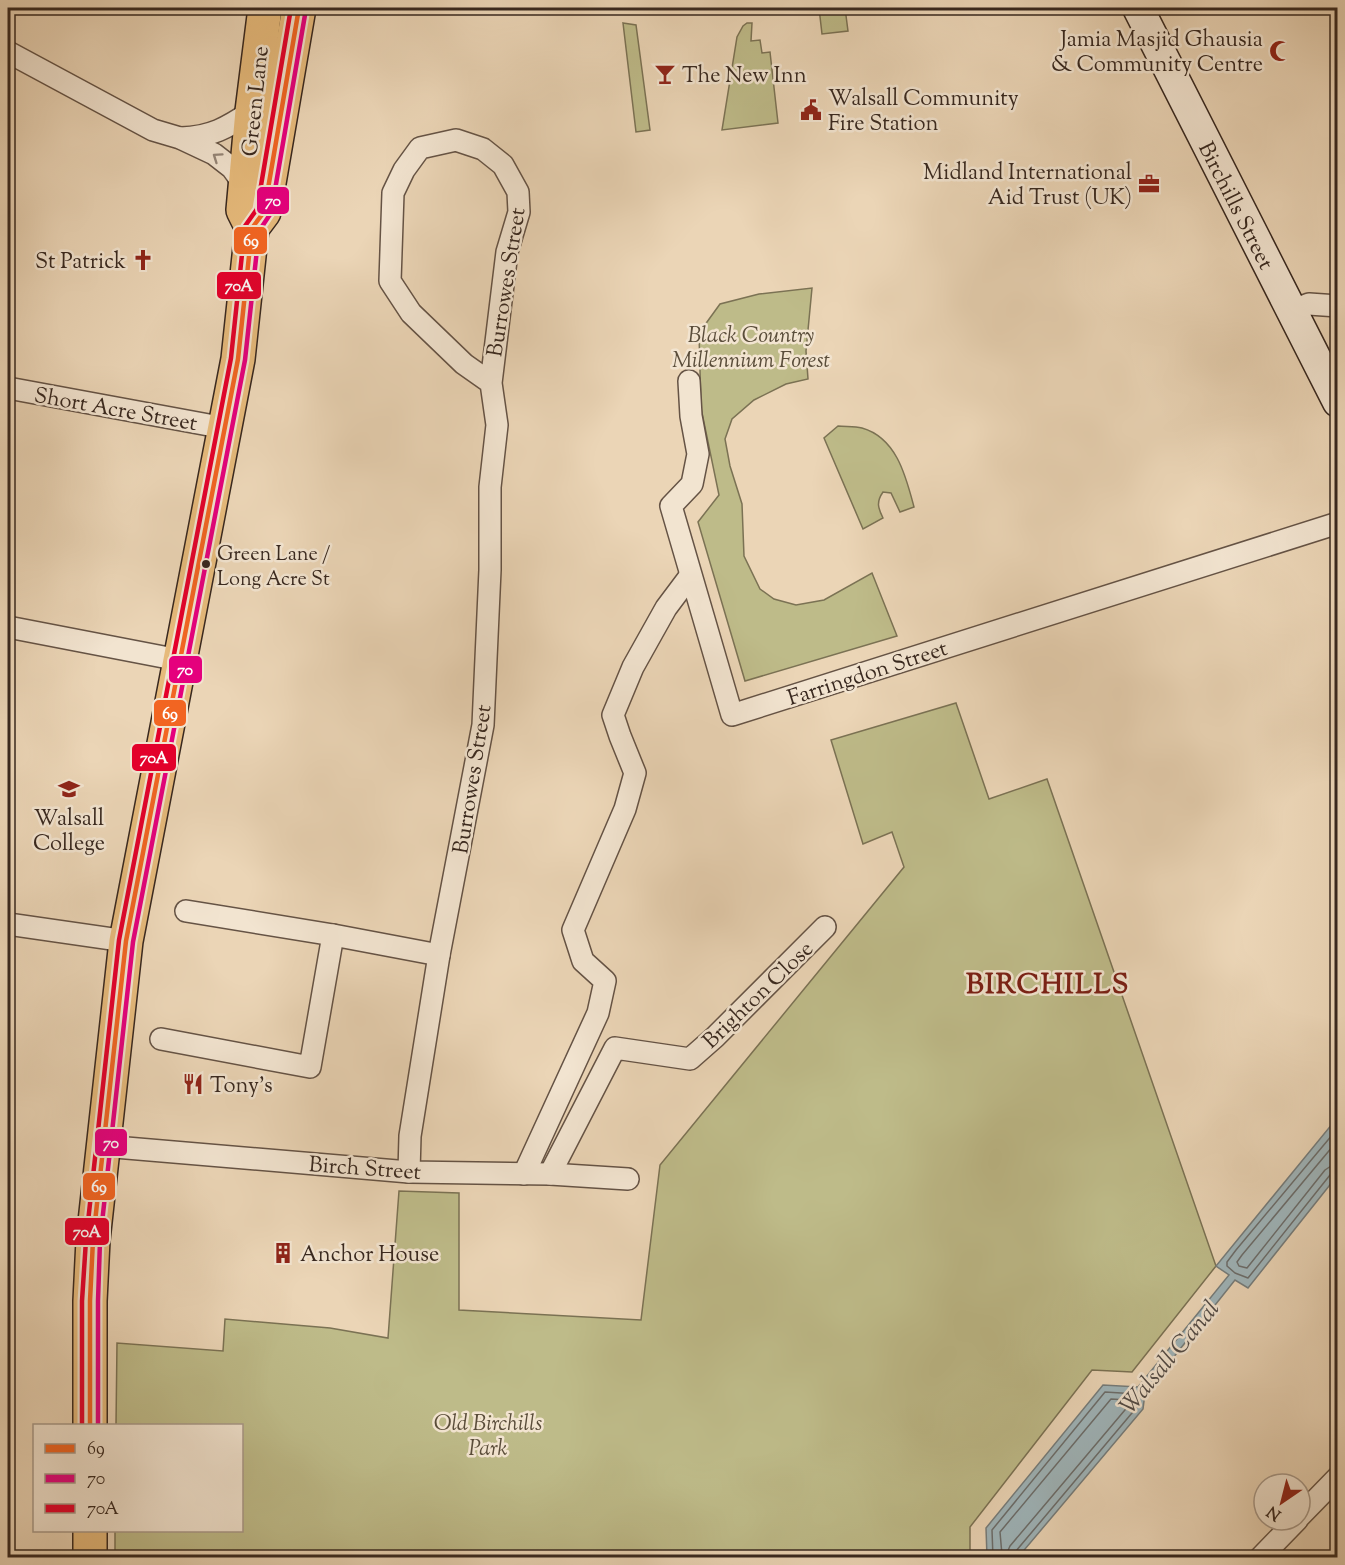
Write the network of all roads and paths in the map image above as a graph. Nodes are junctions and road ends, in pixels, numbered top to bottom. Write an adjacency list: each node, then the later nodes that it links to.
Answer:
1 (265, 8): 5 (highway, Green Lane)
2 (299, 8): 8 (highway, Green Lane)
3 (1138, 8): 10 (street, Birchills Street)
4 (8, 52): 6 (street)
5 (252, 111): 6 (street); 7 (highway, Green Lane)
6 (180, 138): 7 (street, one-way to 6)
7 (245, 186): 8 (highway, Green Lane)
8 (252, 228): 15 (highway, Green Lane)
9 (1338, 306): 10 (street)
10 (1291, 311): 14 (street, Birchills Street)
11 (689, 381): 17 (street, Farringdon Street)
12 (491, 382): 12 (street, Burrowes Street); 25 (street, Burrowes Street)
13 (8, 388): 15 (street, Short Acre Street)
14 (1338, 402)
15 (225, 428): 19 (highway, Green Lane)
16 (1338, 523): 17 (street, Farringdon Street)
17 (690, 576): 29 (street)
18 (8, 627): 19 (street)
19 (180, 660): 24 (highway, Green Lane)
20 (186, 911): 23 (street)
21 (8, 924): 24 (street)
22 (825, 927): 30 (street, Brighton Close)
23 (333, 935): 25 (street); 26 (street)
24 (126, 941): 27 (highway, Green Lane)
25 (439, 955): 28 (street, Burrowes Street)
26 (161, 1039)
27 (103, 1146): 28 (street, Birch Street); 32 (highway, Green Lane)
28 (409, 1172): 29 (street, Birch Street)
29 (524, 1174): 30 (street, Birch Street)
30 (550, 1174): 31 (street, Birch Street)
31 (628, 1179)
32 (90, 1424)
33 (1338, 1477): 34 (street)
34 (1312, 1504)
35 (90, 1532): 37 (highway)
36 (1284, 1532): 38 (street)
37 (90, 1557)
38 (1260, 1557)

